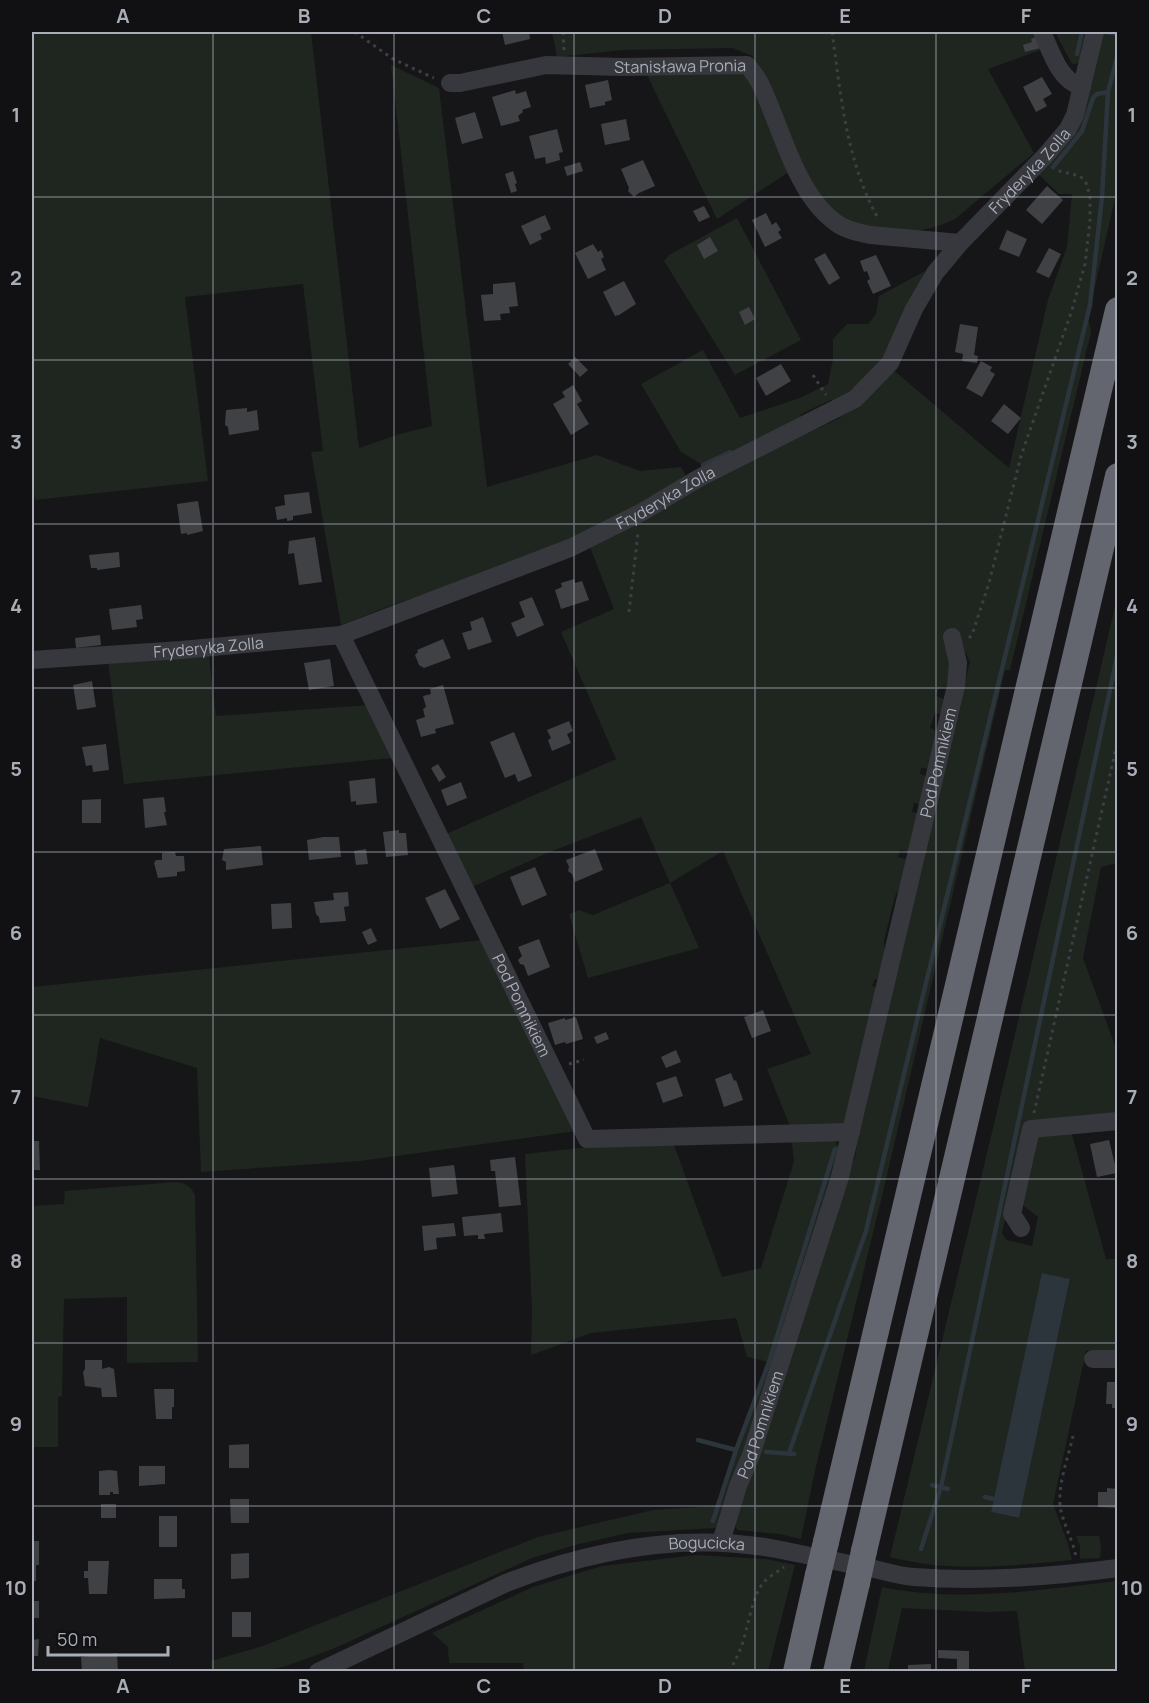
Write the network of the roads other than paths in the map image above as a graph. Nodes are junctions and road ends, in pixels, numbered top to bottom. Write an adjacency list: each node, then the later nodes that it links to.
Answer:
1 (1042, 32): 4 (street)
2 (1095, 32): 4 (street, Fryderyka Zolla)
3 (450, 82): 5 (street, Stanisława Pronia)
4 (1082, 87): 5 (street, Fryderyka Zolla)
5 (960, 243): 8 (street, Fryderyka Zolla)
6 (1118, 310): 19 (highway, bridge)
7 (1118, 476): 20 (highway, bridge)
8 (341, 635): 10 (street, Fryderyka Zolla); 12 (street, Pod Pomnikiem)
9 (953, 642): 12 (street, Pod Pomnikiem)
10 (32, 660)
11 (1118, 1121): 13 (street)
12 (851, 1132): 16 (street, Pod Pomnikiem)
13 (1021, 1228)
14 (1093, 1359): 15 (street)
15 (1118, 1359)
16 (721, 1542): 17 (street, Bogucicka); 18 (street, Bogucicka)
17 (1118, 1568)
18 (318, 1671)
19 (796, 1671)
20 (836, 1671)

